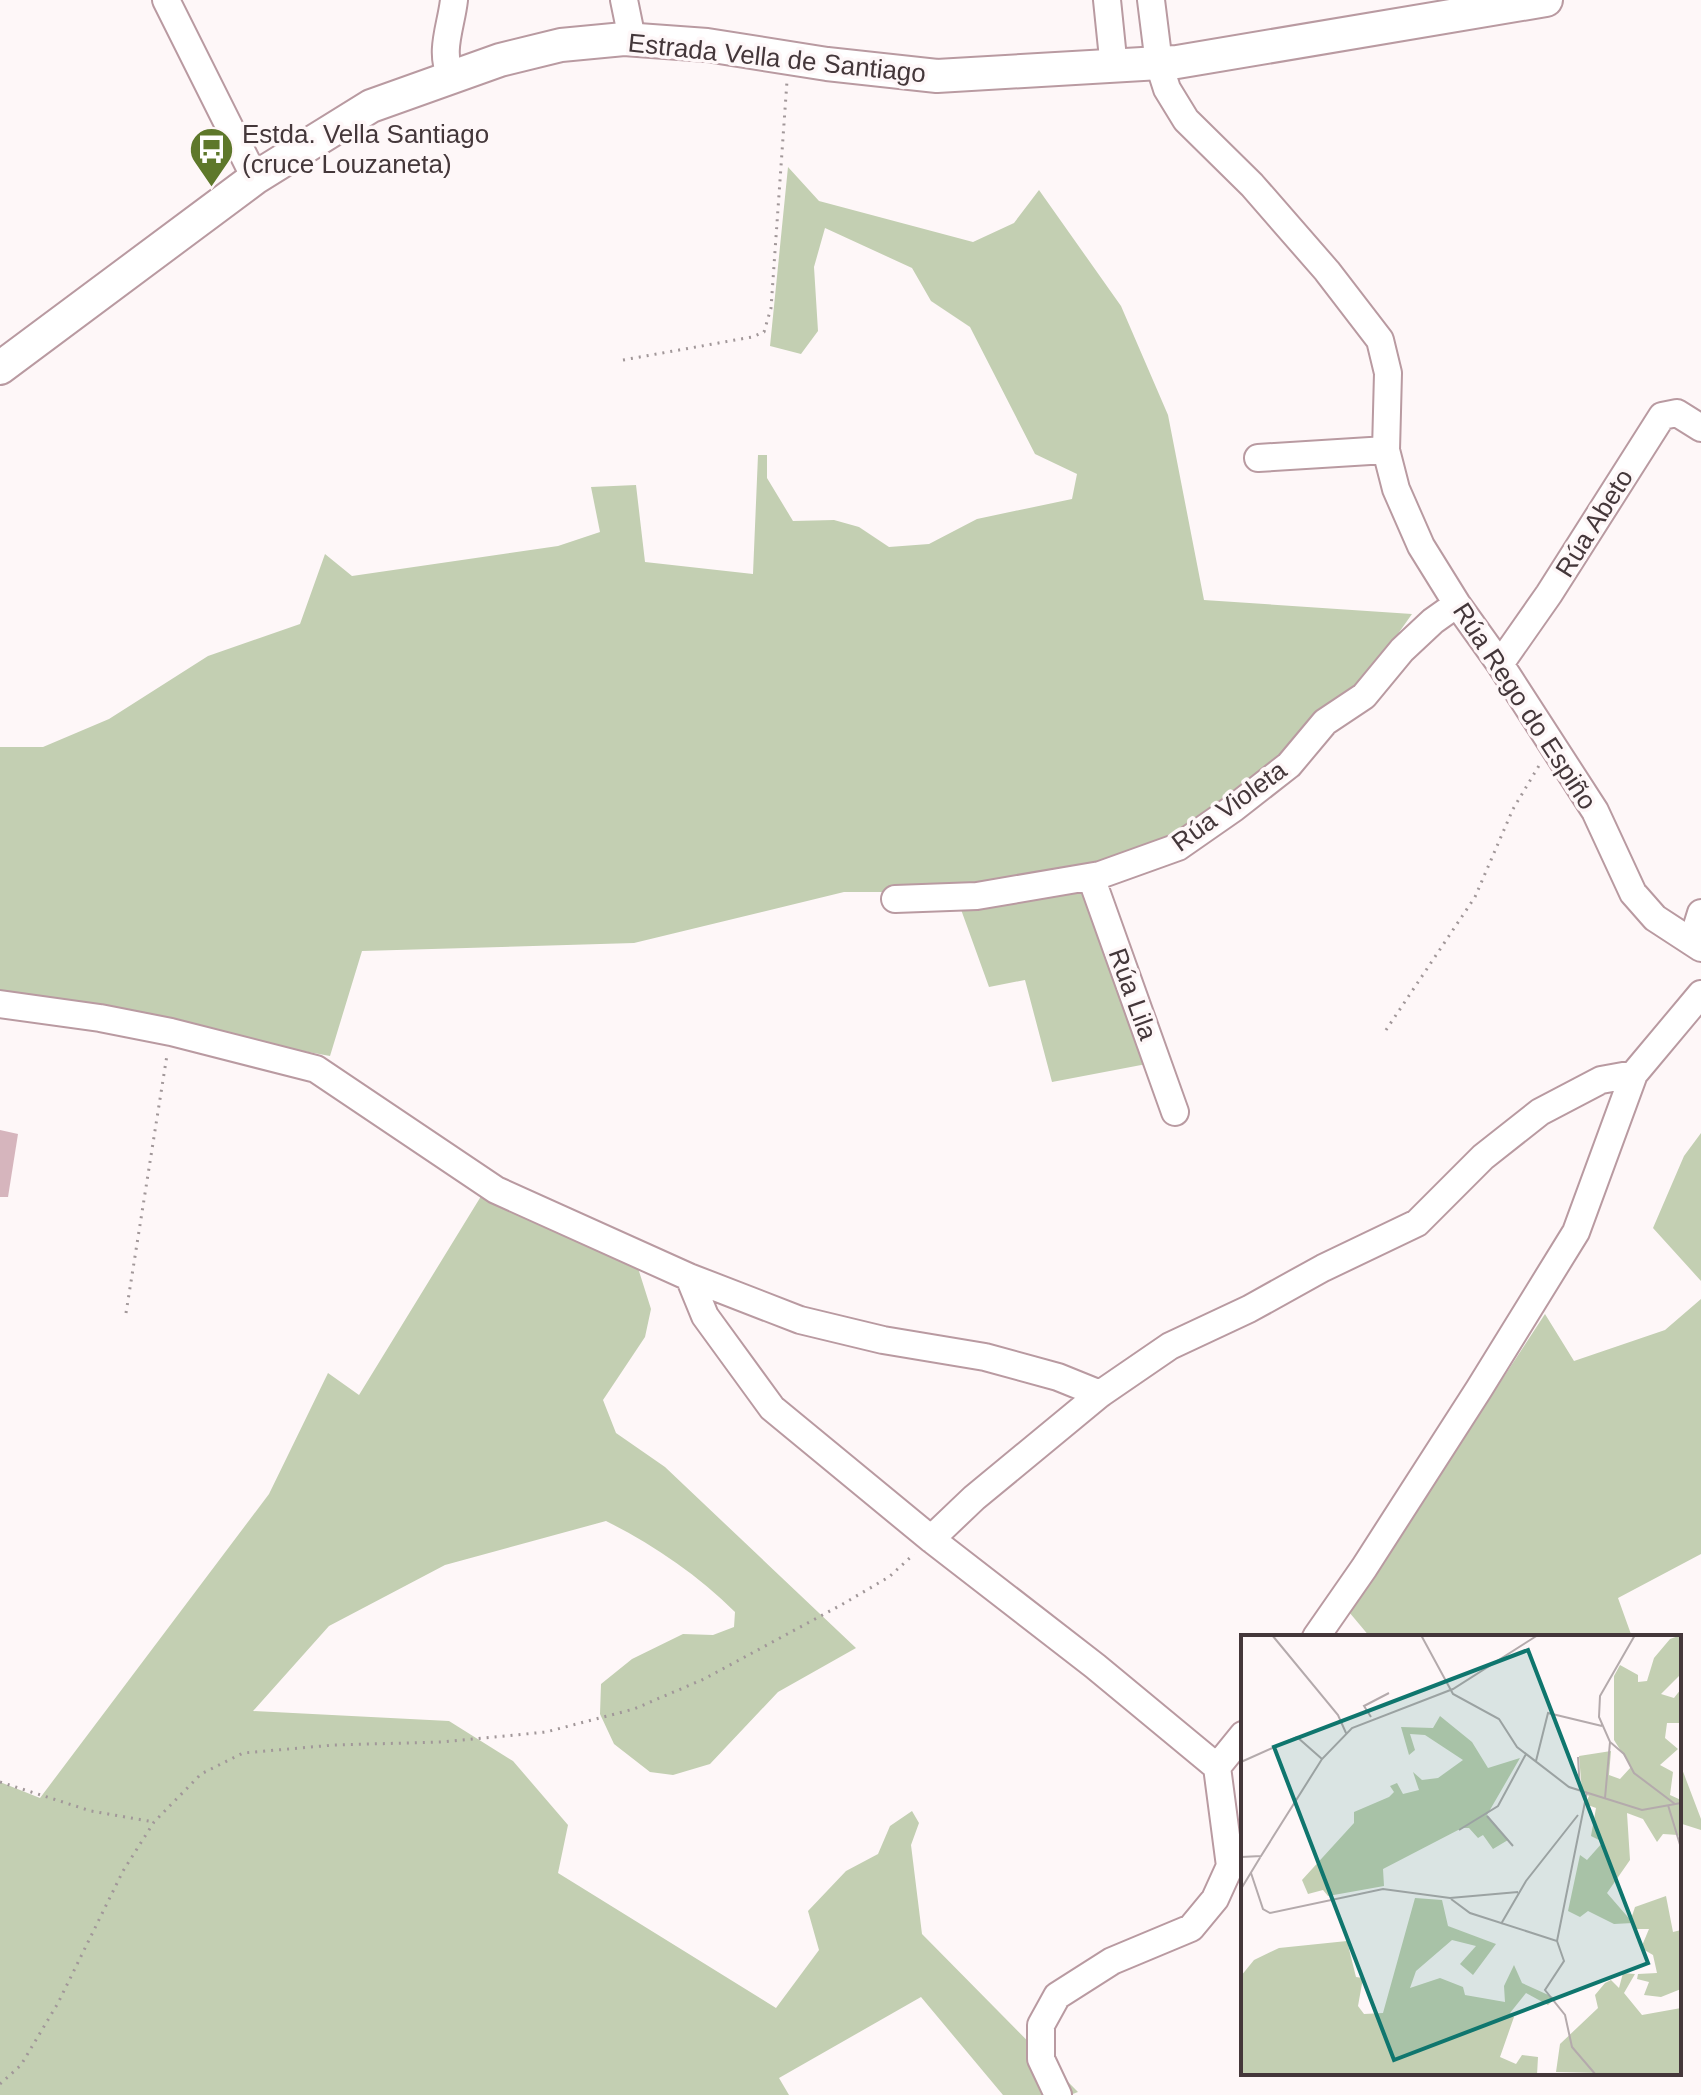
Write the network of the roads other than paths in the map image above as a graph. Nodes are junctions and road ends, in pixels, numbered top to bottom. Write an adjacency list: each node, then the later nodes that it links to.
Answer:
1 (166, 0): 11 (street)
2 (454, 0): 10 (street)
3 (624, 0): 7 (street)
4 (1107, 0): 9 (street)
5 (1151, 0): 8 (street, Rúa Rego do Espiño)
6 (1546, 0): 8 (main road, Estrada Vella de Santiago)
7 (632, 39): 9 (main road, Estrada Vella de Santiago); 10 (main road, Estrada Vella de Santiago)
8 (1159, 64): 9 (main road, Estrada Vella de Santiago); 14 (street, Rúa Rego do Espiño)
9 (1114, 68)
10 (451, 77): 11 (main road, Estrada Vella de Santiago)
11 (255, 178): 12 (main road, Estrada Vella de Santiago)
12 (0, 368)
13 (1701, 428): 17 (street, Rúa Abeto)
14 (1386, 450): 15 (street); 16 (street, Rúa Rego do Espiño)
15 (1258, 458)
16 (1457, 604): 17 (street, Rúa Rego do Espiño); 18 (street, Rúa Violeta)
17 (1500, 664): 21 (street, Rúa Rego do Espiño)
18 (1091, 877): 19 (street, Rúa Violeta); 25 (street, Rúa Lila)
19 (895, 899)
20 (1701, 913): 21 (street, Rúa Rego do Espiño)
21 (1696, 945)
22 (1701, 994): 24 (street)
23 (0, 1004): 26 (street)
24 (1634, 1074): 27 (street); 29 (street)
25 (1175, 1112)
26 (689, 1277): 27 (street); 28 (street)
27 (1100, 1394): 28 (street)
28 (931, 1539): 31 (street)
29 (1317, 1635)
30 (1241, 1737): 31 (street)
31 (1217, 1767): 32 (street)
32 (1058, 2095)

